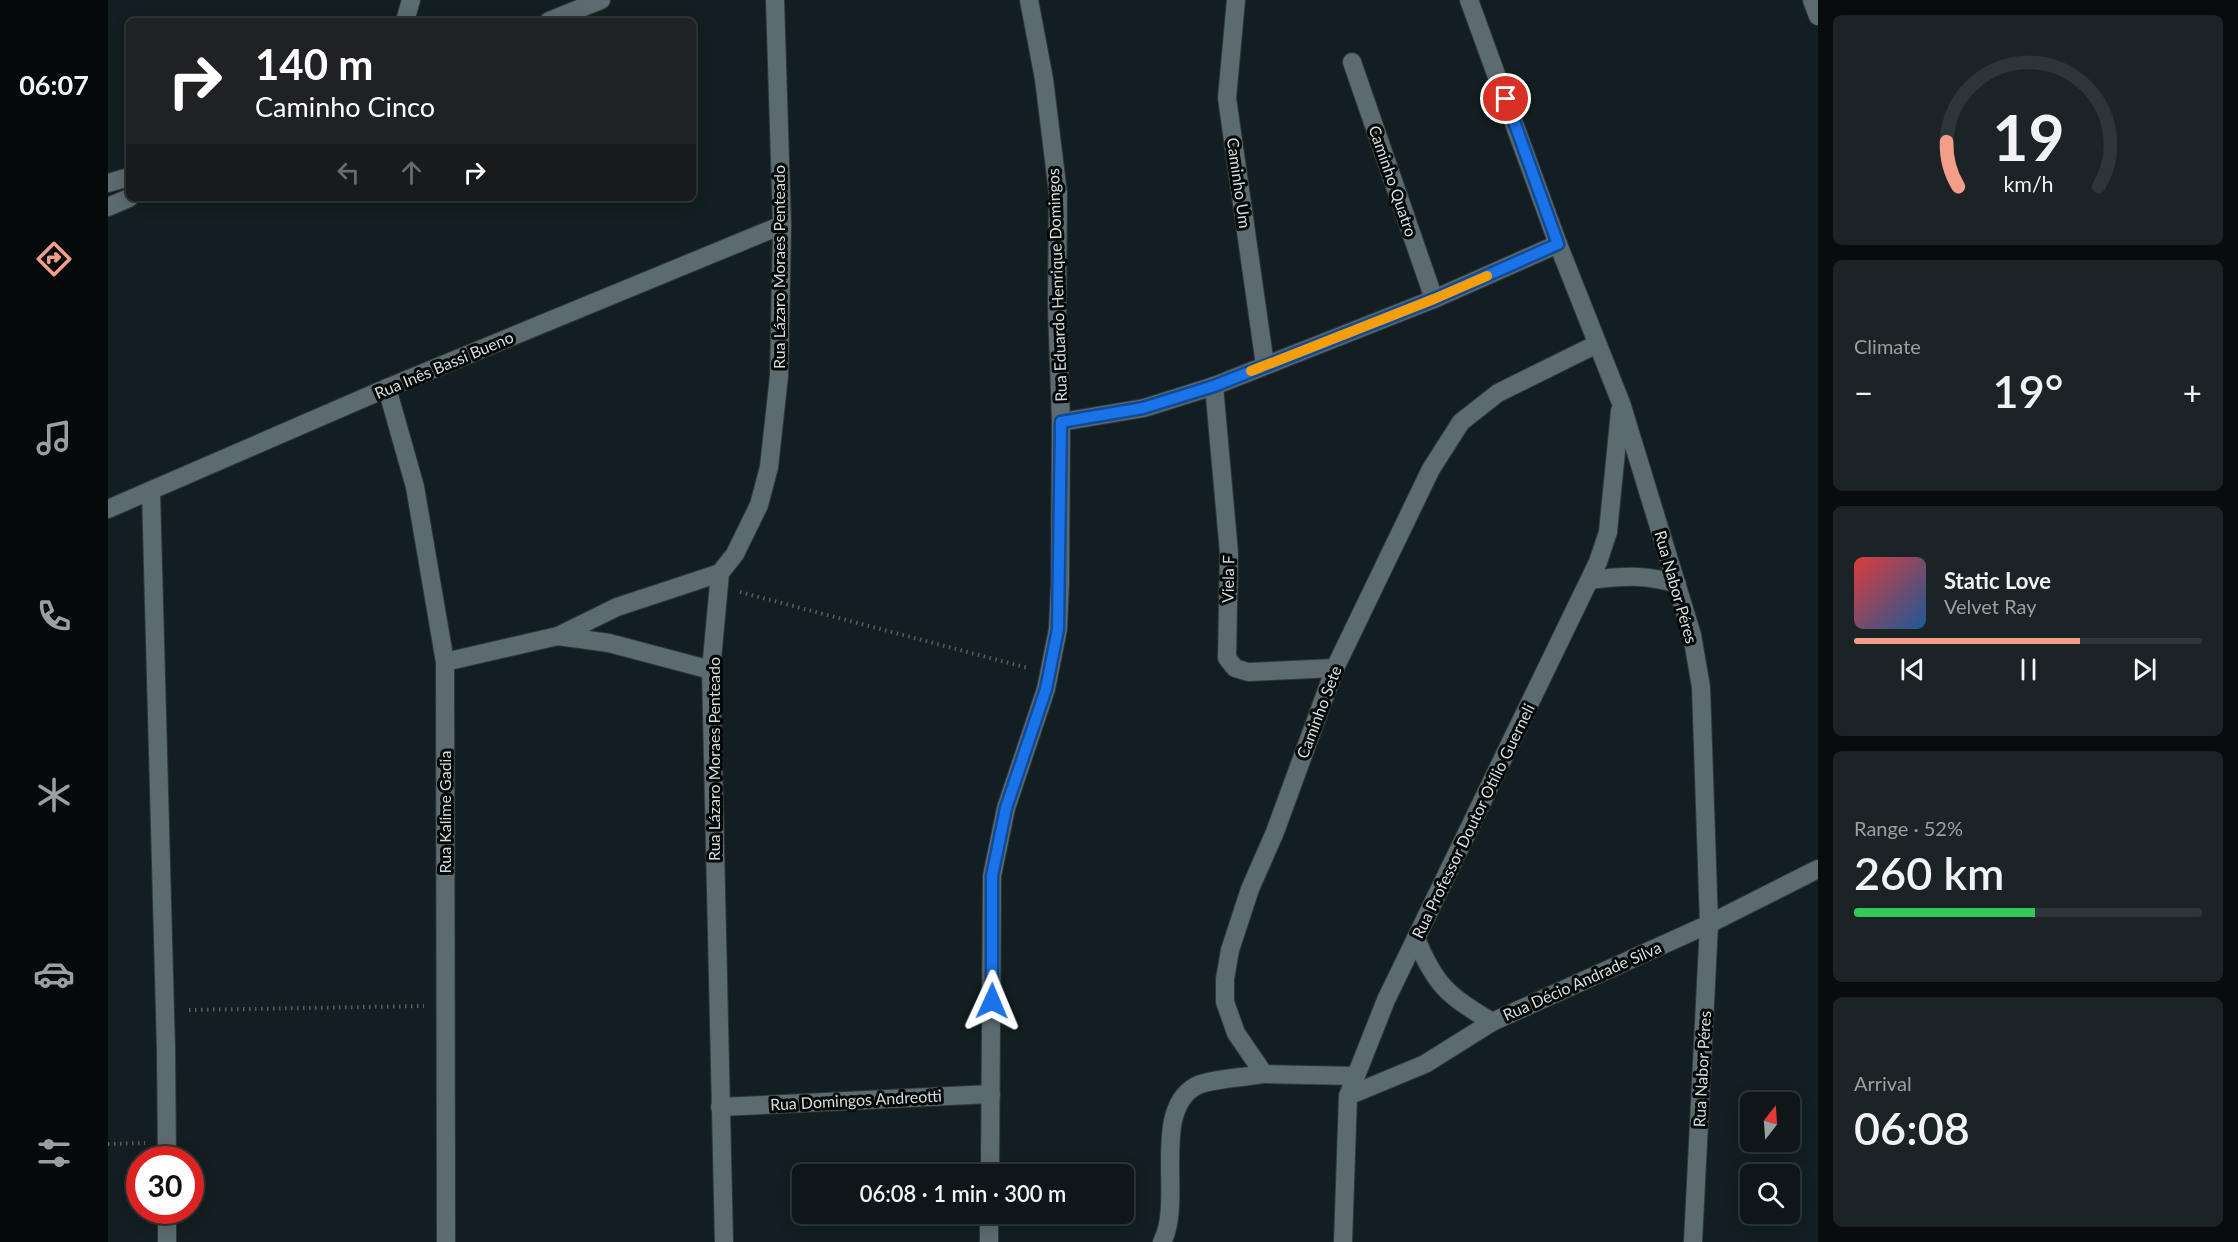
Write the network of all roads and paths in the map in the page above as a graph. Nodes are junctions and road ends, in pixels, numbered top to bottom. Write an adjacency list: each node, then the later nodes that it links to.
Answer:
1 (411, 0): 9 (street)
2 (601, 0): 10 (street)
3 (775, 0): 16 (street, Rua Lázaro Moraes Penteado)
4 (1029, 0): 24 (street, Rua Eduardo Henrique Domingos)
5 (1236, 0): 20 (street, Caminho Um)
6 (1469, 0): 17 (street, Rua Nabor Péres)
7 (1812, 0): 8 (street)
8 (1818, 16)
9 (406, 18)
10 (556, 18)
11 (1352, 62): 18 (street, Caminho Quatro)
12 (126, 178): 13 (street)
13 (108, 183)
14 (126, 199): 15 (street)
15 (108, 207)
16 (782, 225): 22 (street, Rua Inês Bassi Bueno); 27 (street, Rua Lázaro Moraes Penteado)
17 (1558, 244): 18 (street); 19 (street, Rua Nabor Péres)
18 (1434, 299): 20 (street)
19 (1597, 344): 23 (street, Rua Nabor Péres); 32 (street, Caminho Sete)
20 (1265, 365): 21 (street)
21 (1214, 386): 24 (street); 32 (street, Viela F)
22 (387, 388): 25 (street, Rua Inês Bassi Bueno); 31 (street, Rua Kalime Gadia)
23 (1621, 403): 28 (street, Rua Professor Doutor Otílio Guerneli); 29 (street, Rua Nabor Péres)
24 (1061, 422): 34 (street, Rua Eduardo Henrique Domingos)
25 (151, 492): 26 (street, Rua Inês Bassi Bueno); 39 (street)
26 (108, 509)
27 (720, 579): 30 (street); 33 (street, Rua Lázaro Moraes Penteado); 34 (path)
28 (1590, 580): 29 (street); 37 (street, Rua Professor Doutor Otílio Guerneli)
29 (1677, 584): 36 (street, Rua Nabor Péres)
30 (558, 636): 31 (street); 33 (street)
31 (445, 662): 38 (street, Rua Kalime Gadia)
32 (1335, 668): 41 (street, Caminho Sete)
33 (711, 670): 45 (street, Rua Lázaro Moraes Penteado)
34 (1049, 674): 43 (street, Rua Eduardo Henrique Domingos)
35 (1818, 869): 36 (street, Rua Décio Andrade Silva)
36 (1709, 924): 40 (street, Rua Décio Andrade Silva); 58 (street, Rua Nabor Péres)
37 (1416, 938): 40 (street); 42 (street, Rua Professor Doutor Otílio Guerneli)
38 (446, 1006): 39 (path); 53 (street, Rua Kalime Gadia)
39 (165, 1010): 48 (street)
40 (1492, 1022): 44 (street, Rua Décio Andrade Silva)
41 (1264, 1074): 42 (street); 56 (street)
42 (1356, 1076): 44 (street, Rua Professor Doutor Otílio Guerneli)
43 (991, 1094): 45 (street, Rua Domingos Andreotti); 49 (street, Rua Eduardo Henrique Domingos)
44 (1348, 1096): 57 (street, Rua Professor Doutor Otílio Guerneli)
45 (720, 1107): 54 (street, Rua Lázaro Moraes Penteado)
46 (108, 1144): 47 (path)
47 (126, 1146)
48 (167, 1146)
49 (990, 1164)
50 (167, 1224): 52 (street)
51 (989, 1224): 55 (street)
52 (167, 1242)
53 (446, 1242)
54 (724, 1242)
55 (989, 1242)
56 (1161, 1242)
57 (1343, 1242)
58 (1693, 1242)

